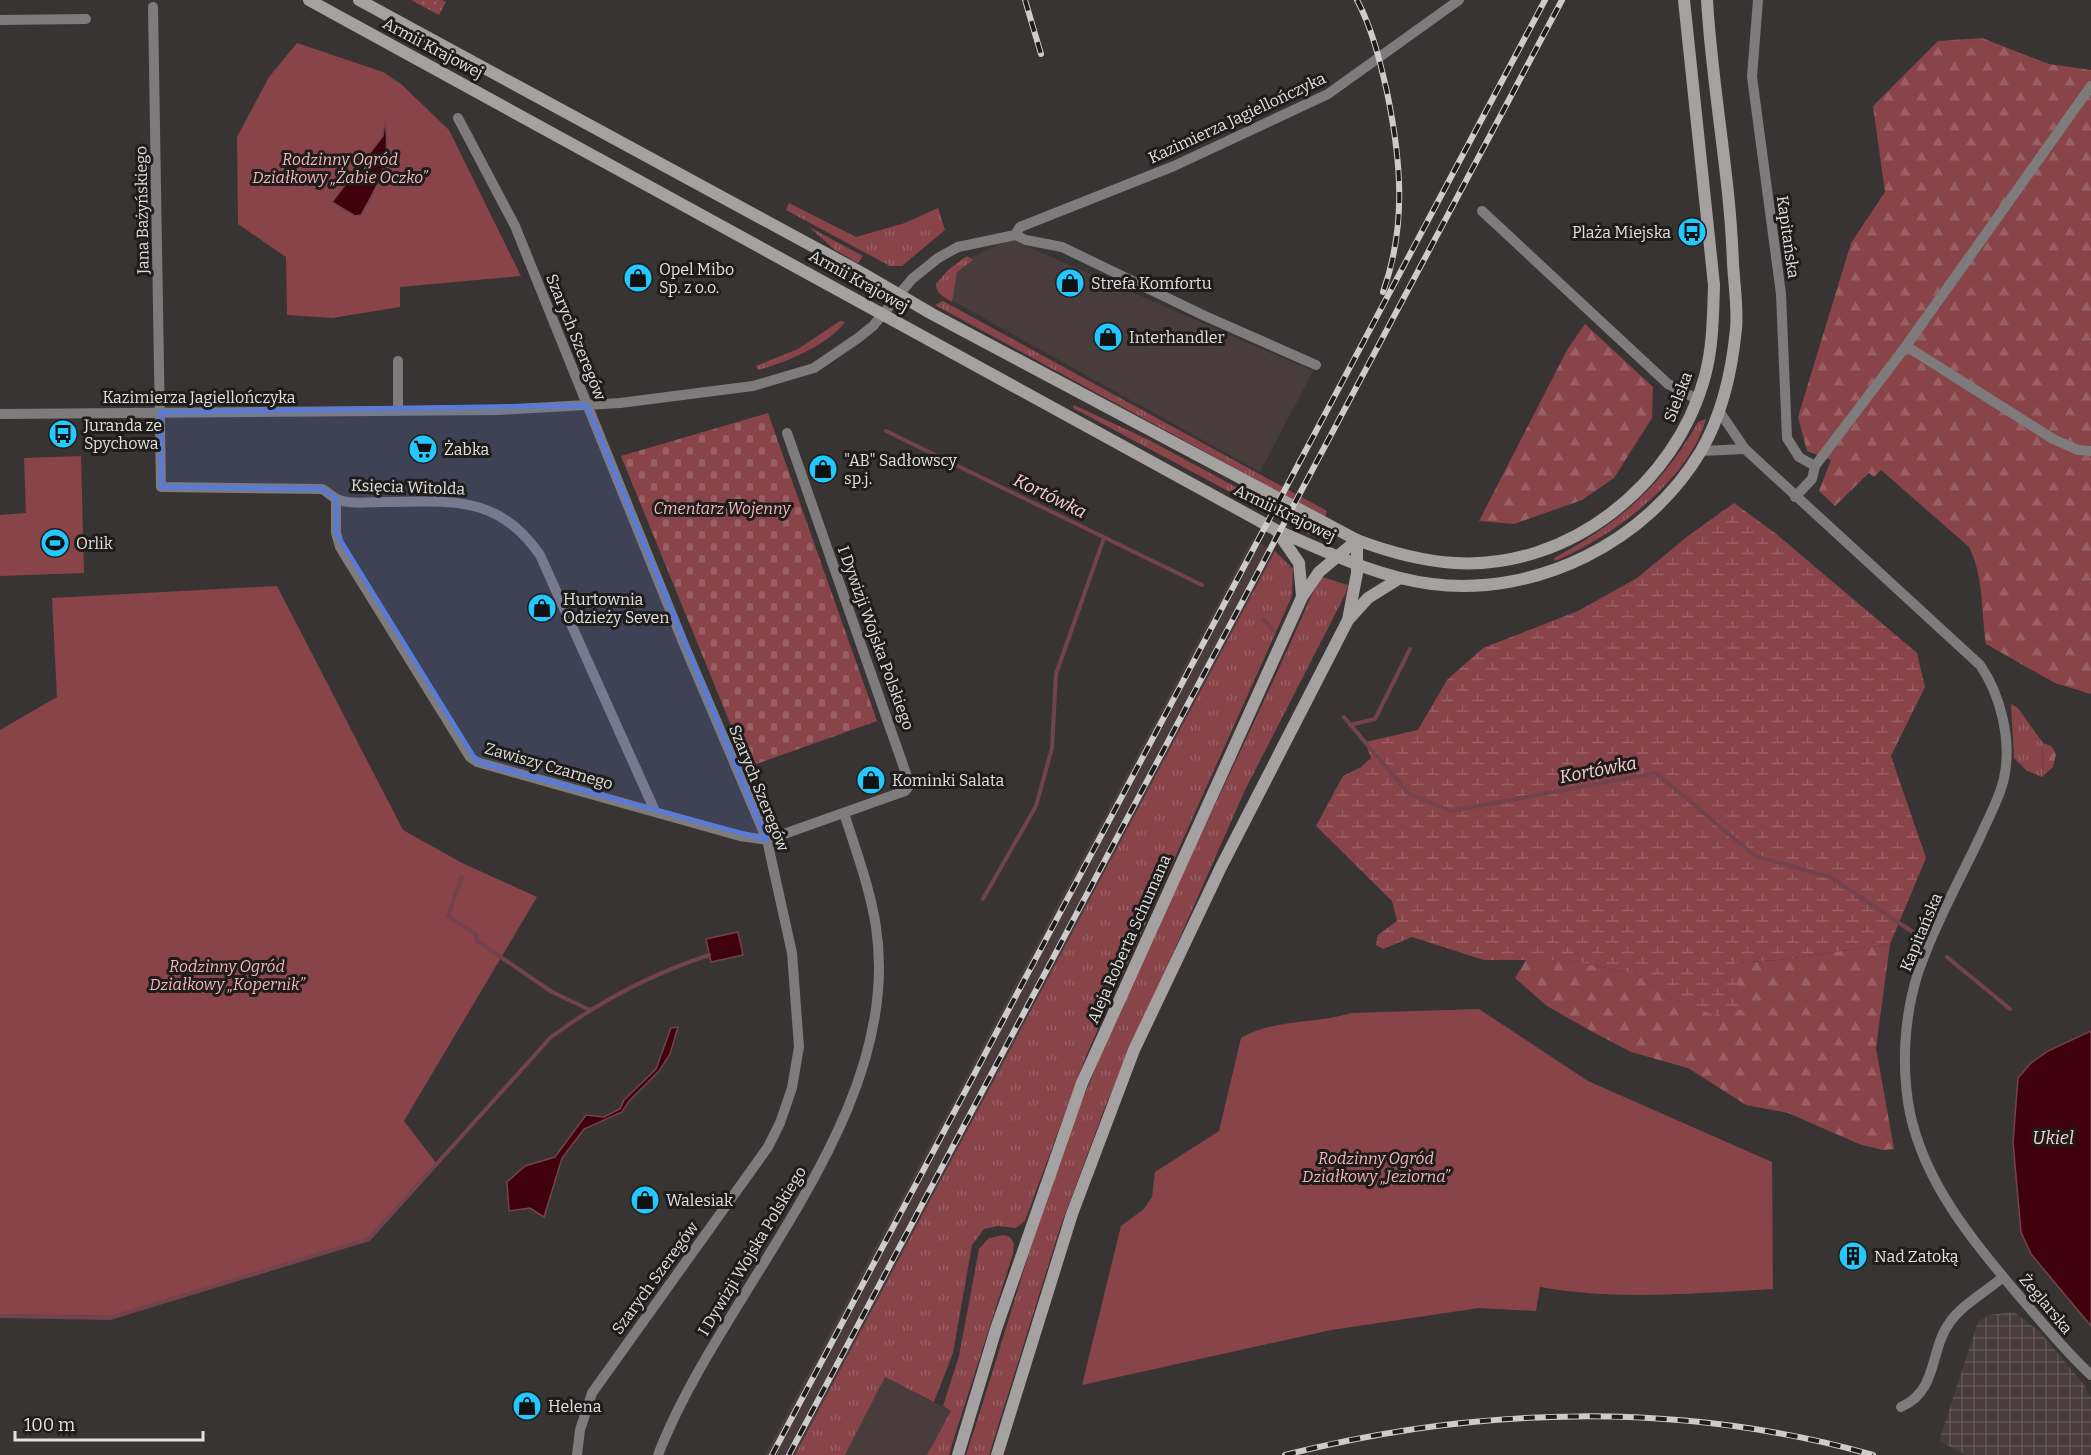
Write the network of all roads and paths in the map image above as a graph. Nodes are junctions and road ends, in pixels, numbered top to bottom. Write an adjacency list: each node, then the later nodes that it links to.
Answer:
1 (309, 0): 15 (main road, Armii Krajowej)
2 (358, 0): 14 (main road, Armii Krajowej)
3 (1459, 0): 13 (street, Kazimierza Jagiellończyka)
4 (1684, 0): 19 (main road, Sielska)
5 (1707, 0): 22 (main road)
6 (1758, 0): 29 (street, Kapitańska)
7 (153, 7): 23 (street, Jana Bażyńskiego)
8 (86, 19): 9 (street)
9 (0, 20)
10 (2091, 86): 16 (street)
11 (458, 117): 20 (street, Szarych Szeregów)
12 (1482, 211): 19 (street)
13 (1015, 235): 14 (street, Kazimierza Jagiellończyka); 18 (street, Kazimierza Jagiellończyka)
14 (898, 295): 15 (street, Kazimierza Jagiellończyka); 33 (main road, Armii Krajowej)
15 (884, 314): 20 (street, Kazimierza Jagiellończyka); 32 (main road, Armii Krajowej)
16 (1906, 346): 28 (street); 29 (street)
17 (398, 361): 21 (street)
18 (1316, 364)
19 (1697, 399): 33 (main road, Sielska)
20 (587, 405): 21 (street, Kazimierza Jagiellończyka); 41 (street, Szarych Szeregów)
21 (398, 411): 23 (street, Kazimierza Jagiellończyka)
22 (1719, 411): 26 (street, Kapitańska); 27 (main road)
23 (160, 412): 24 (street, Kazimierza Jagiellończyka); 31 (street, Księcia Witolda)
24 (0, 414)
25 (788, 433): 40 (street, I Dywizji Wojska Polskiego)
26 (1745, 449): 27 (street); 30 (street, Kapitańska)
27 (1701, 451): 36 (main road)
28 (2091, 451)
29 (1815, 466): 30 (street)
30 (1795, 497): 42 (street, Kapitańska)
31 (336, 499): 39 (street, Zawiszy Czarnego); 39 (street, Księcia Witolda)
32 (1276, 530): 34 (main road, Armii Krajowej); 37 (main road)
33 (1357, 540): 34 (main road, Aleja Roberta Schumana); 35 (main road)
34 (1336, 556): 35 (main road, Armii Krajowej); 37 (main road, Aleja Roberta Schumana)
35 (1358, 565): 36 (main road, Armii Krajowej); 38 (main road)
36 (1400, 579): 38 (main road)
37 (1302, 597): 47 (main road, Aleja Roberta Schumana)
38 (1348, 620): 48 (main road)
39 (656, 811): 41 (street, Zawiszy Czarnego)
40 (843, 813): 41 (street, I Dywizji Wojska Polskiego); 46 (street, I Dywizji Wojska Polskiego)
41 (767, 840): 45 (street, Szarych Szeregów)
42 (2003, 1277): 43 (street, Żeglarska); 44 (street)
43 (2091, 1375)
44 (1901, 1407)
45 (577, 1455)
46 (658, 1455)
47 (958, 1455)
48 (997, 1455)

